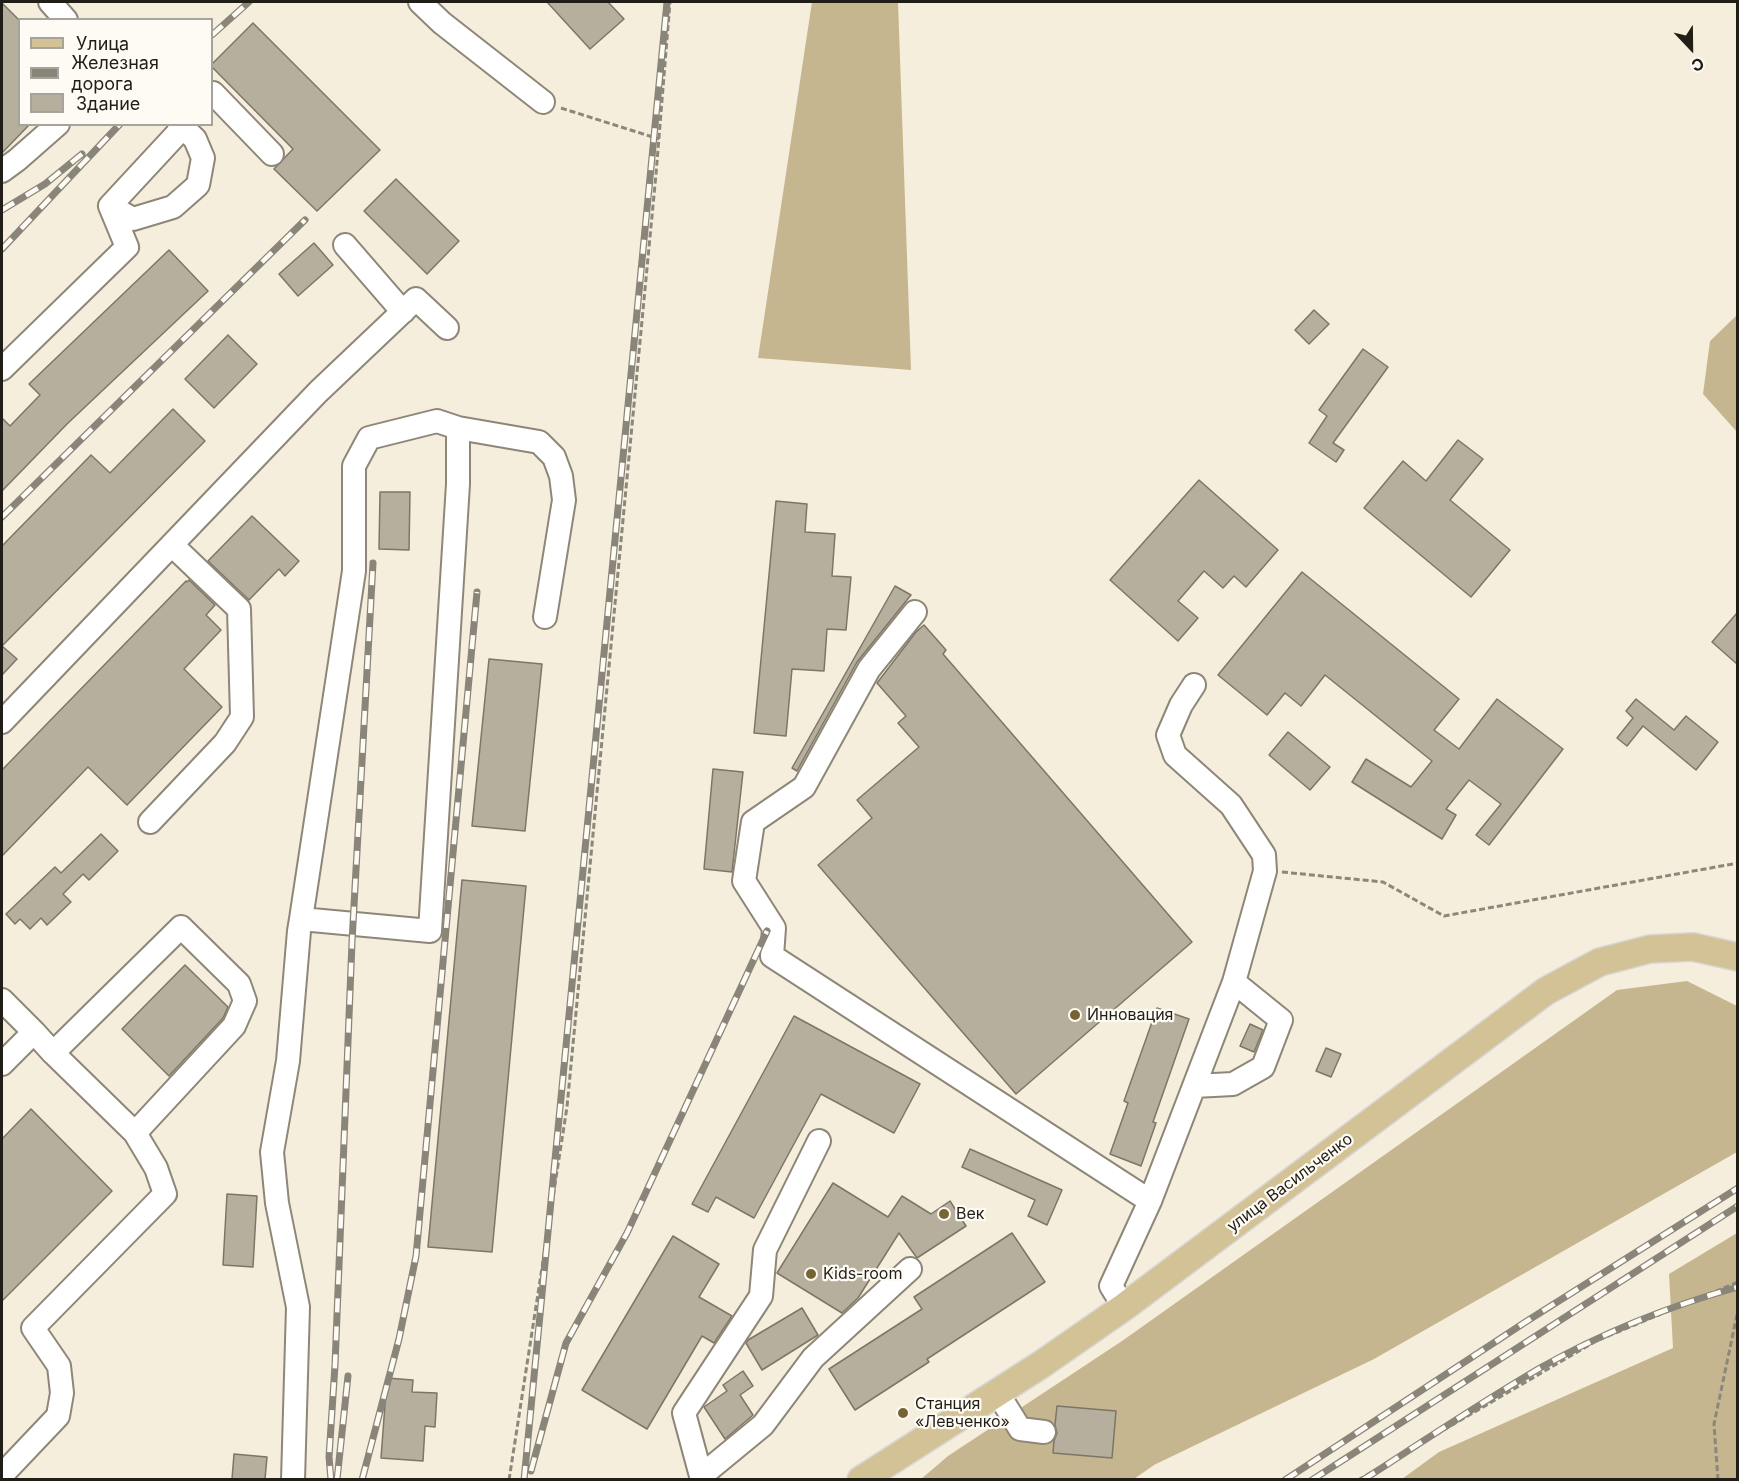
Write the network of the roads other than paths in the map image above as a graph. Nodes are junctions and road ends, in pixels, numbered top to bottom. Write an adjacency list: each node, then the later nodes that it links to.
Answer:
1 (50, 2): 3 (street)
2 (420, 2): 5 (street)
3 (64, 18)
4 (213, 93): 8 (street)
5 (543, 102)
6 (56, 126): 9 (street)
7 (182, 126): 10 (street); 10 (street)
8 (272, 154)
9 (2, 171)
10 (110, 206): 14 (street)
11 (345, 245): 12 (street)
12 (403, 312): 13 (street); 16 (street)
13 (447, 328)
14 (2, 369)
15 (458, 428): 18 (street); 22 (street); 22 (street)
16 (172, 545): 20 (street); 21 (street)
17 (915, 612): 32 (street)
18 (545, 617)
19 (1194, 685): 24 (street)
20 (2, 722)
21 (150, 822)
22 (301, 919): 39 (street)
23 (1737, 957): 34 (main road, улица Васильченко)
24 (1234, 982): 29 (street); 29 (street)
25 (2, 1000): 26 (street)
26 (34, 1032): 27 (street); 28 (street)
27 (53, 1053): 30 (street); 30 (street)
28 (2, 1064)
29 (1194, 1086): 32 (street)
30 (135, 1133): 37 (street)
31 (819, 1141): 38 (street)
32 (1150, 1201): 34 (street)
33 (910, 1269): 38 (street)
34 (1124, 1307): 35 (main road, улица Васильченко)
35 (997, 1392): 36 (street); 40 (main road, улица Васильченко)
36 (1044, 1432)
37 (2, 1475)
38 (701, 1478)
39 (293, 1479)
40 (861, 1479)

